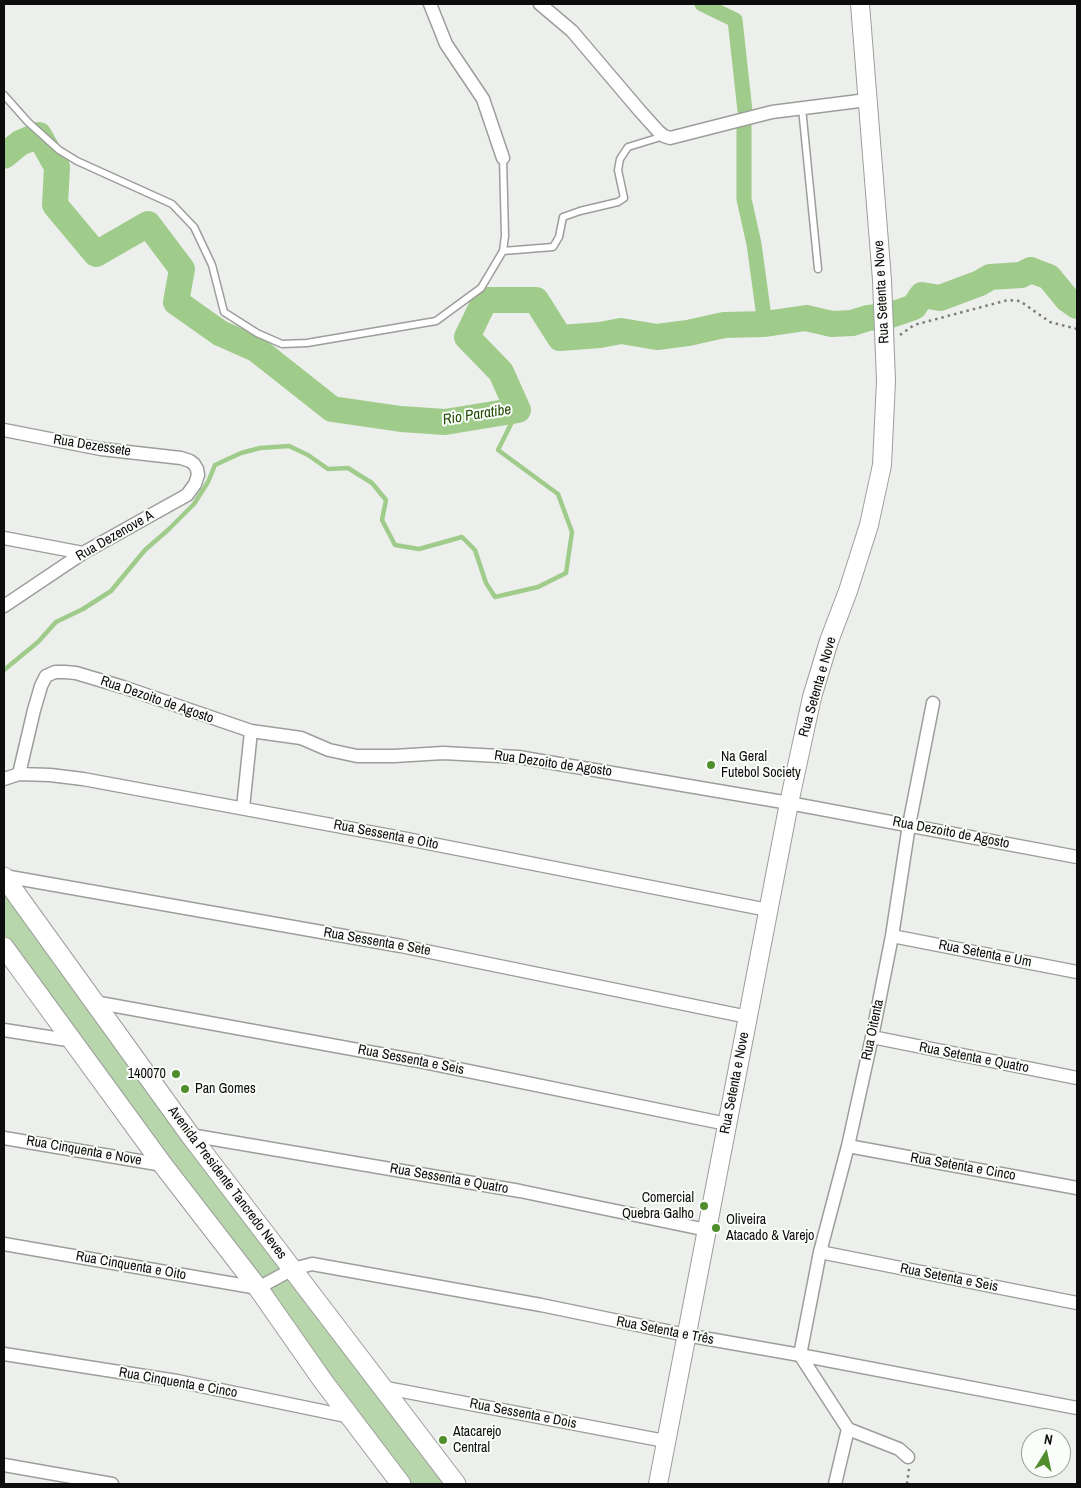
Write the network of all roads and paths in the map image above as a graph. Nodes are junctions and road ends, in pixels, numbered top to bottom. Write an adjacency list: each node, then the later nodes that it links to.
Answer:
1 (430, 4): 8 (street)
2 (540, 4): 7 (street)
3 (860, 4): 5 (street, Rua Setenta e Nove)
4 (4, 95): 9 (lane)
5 (867, 100): 6 (street); 12 (street, Rua Setenta e Nove)
6 (802, 108): 7 (street); 10 (lane)
7 (664, 136): 9 (lane)
8 (503, 158): 9 (lane)
9 (503, 251)
10 (818, 269)
11 (1077, 329): 12 (path)
12 (884, 338): 22 (street, Rua Setenta e Nove)
13 (4, 430): 14 (street, Rua Dezessete)
14 (181, 458): 16 (street, Rua Dezenove A)
15 (4, 538): 16 (street)
16 (83, 553): 17 (street, Rua Dezenove A)
17 (4, 606)
18 (932, 703): 24 (street, Rua Oitenta)
19 (252, 731): 20 (street, Rua Dezoito de Agosto); 22 (street, Rua Dezoito de Agosto); 23 (street)
20 (19, 774): 21 (street, Rua Sessenta e Oito); 23 (street, Rua Sessenta e Oito)
21 (4, 779)
22 (789, 803): 24 (street, Rua Dezoito de Agosto); 27 (street, Rua Setenta e Nove)
23 (242, 808): 27 (street, Rua Sessenta e Oito)
24 (909, 825): 25 (street, Rua Dezoito de Agosto); 28 (street, Rua Oitenta)
25 (1077, 857)
26 (4, 877): 31 (main road, Avenida Presidente Tancredo Neves); 32 (street, Rua Sessenta e Sete)
27 (768, 910): 32 (street, Rua Setenta e Nove)
28 (892, 936): 30 (street, Rua Setenta e Um); 34 (street, Rua Oitenta)
29 (4, 947): 35 (main road)
30 (1077, 972)
31 (94, 1002): 37 (street, Rua Sessenta e Seis); 38 (main road, Avenida Presidente Tancredo Neves)
32 (748, 1017): 37 (street, Rua Setenta e Nove)
33 (4, 1030): 35 (street)
34 (872, 1037): 36 (street, Rua Setenta e Quatro); 40 (street, Rua Oitenta)
35 (74, 1041): 41 (main road)
36 (1077, 1078)
37 (727, 1124): 43 (street, Rua Setenta e Nove)
38 (190, 1135): 43 (street, Rua Sessenta e Quatro); 46 (main road, Avenida Presidente Tancredo Neves)
39 (4, 1138): 41 (street, Rua Cinquenta e Nove)
40 (848, 1146): 42 (street, Rua Setenta e Cinco); 45 (street, Rua Oitenta)
41 (163, 1165): 47 (main road)
42 (1077, 1188)
43 (708, 1230): 49 (street, Rua Setenta e Nove)
44 (4, 1244): 47 (street, Rua Cinquenta e Oito)
45 (820, 1252): 48 (street, Rua Setenta e Seis); 51 (street, Rua Oitenta)
46 (293, 1269): 47 (street, Rua Setenta e Três); 49 (street, Rua Setenta e Três); 52 (main road, Avenida Presidente Tancredo Neves)
47 (258, 1288): 54 (main road)
48 (1077, 1303)
49 (686, 1336): 51 (street, Rua Setenta e Três); 56 (street, Rua Setenta e Nove)
50 (4, 1354): 54 (street, Rua Cinquenta e Cinco)
51 (800, 1355): 53 (street, Rua Setenta e Três); 55 (street)
52 (381, 1387): 56 (street, Rua Sessenta e Dois); 61 (main road, Avenida Presidente Tancredo Neves)
53 (1077, 1408)
54 (351, 1417): 60 (main road)
55 (848, 1429): 57 (street); 63 (street)
56 (665, 1441): 62 (street, Rua Setenta e Nove)
57 (908, 1457)
58 (4, 1465): 59 (street)
59 (112, 1484)
60 (400, 1484)
61 (456, 1484)
62 (658, 1484)
63 (835, 1484)

